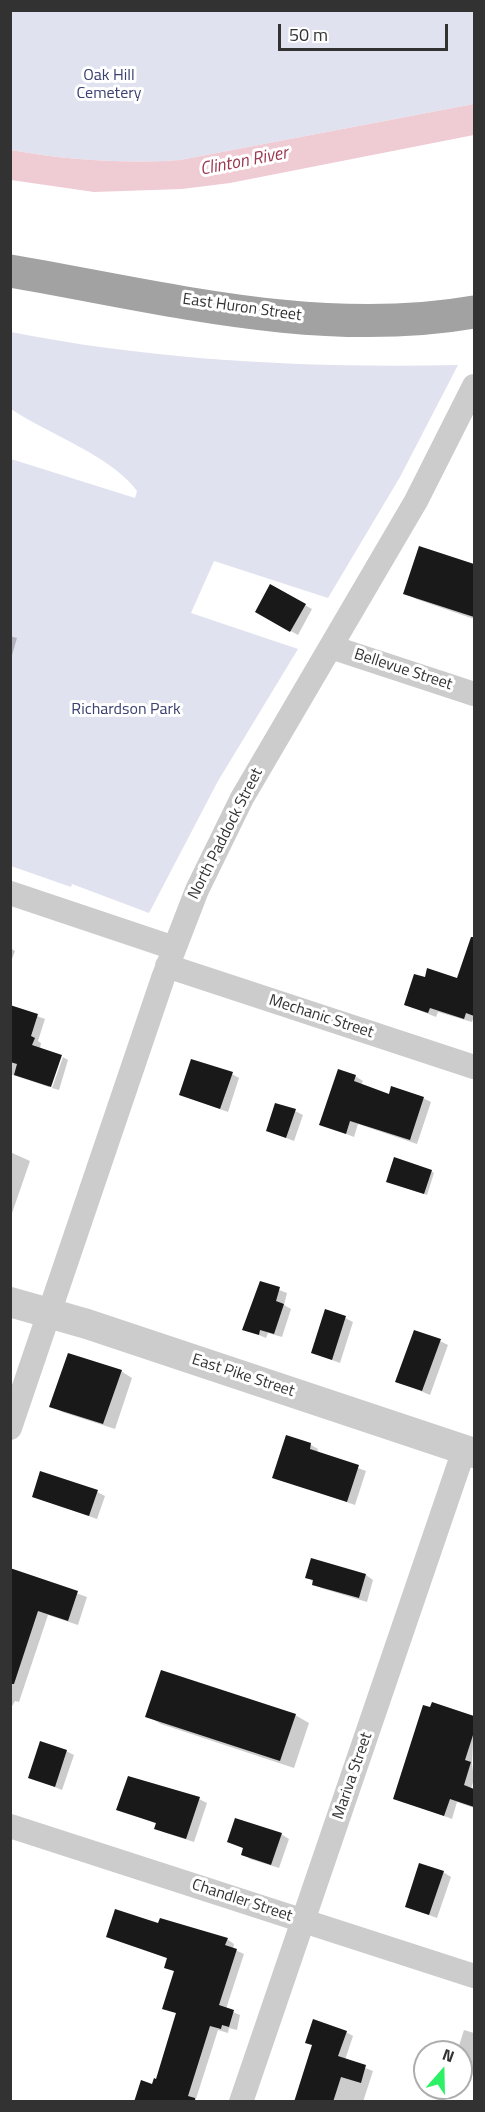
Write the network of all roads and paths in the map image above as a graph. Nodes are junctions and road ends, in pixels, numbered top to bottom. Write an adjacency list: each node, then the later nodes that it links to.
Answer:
1 (10, 271): 2 (highway, East Huron Street)
2 (474, 312)
3 (474, 386): 4 (street, North Paddock Street)
4 (331, 647): 5 (street, Bellevue Street); 7 (street, North Paddock Street)
5 (474, 694)
6 (10, 893): 7 (street, Mechanic Street)
7 (171, 957): 8 (street, Mechanic Street); 10 (street, North Paddock Street)
8 (474, 1067)
9 (10, 1302): 10 (street, East Pike Street)
10 (49, 1313): 11 (street, North Paddock Street); 12 (street, East Pike Street)
11 (10, 1428)
12 (469, 1451): 14 (street, Mariva Street)
13 (10, 1826): 14 (street, Chandler Street)
14 (303, 1921): 15 (street, Chandler Street); 16 (street, Mariva Street)
15 (474, 1976)
16 (241, 2102)

